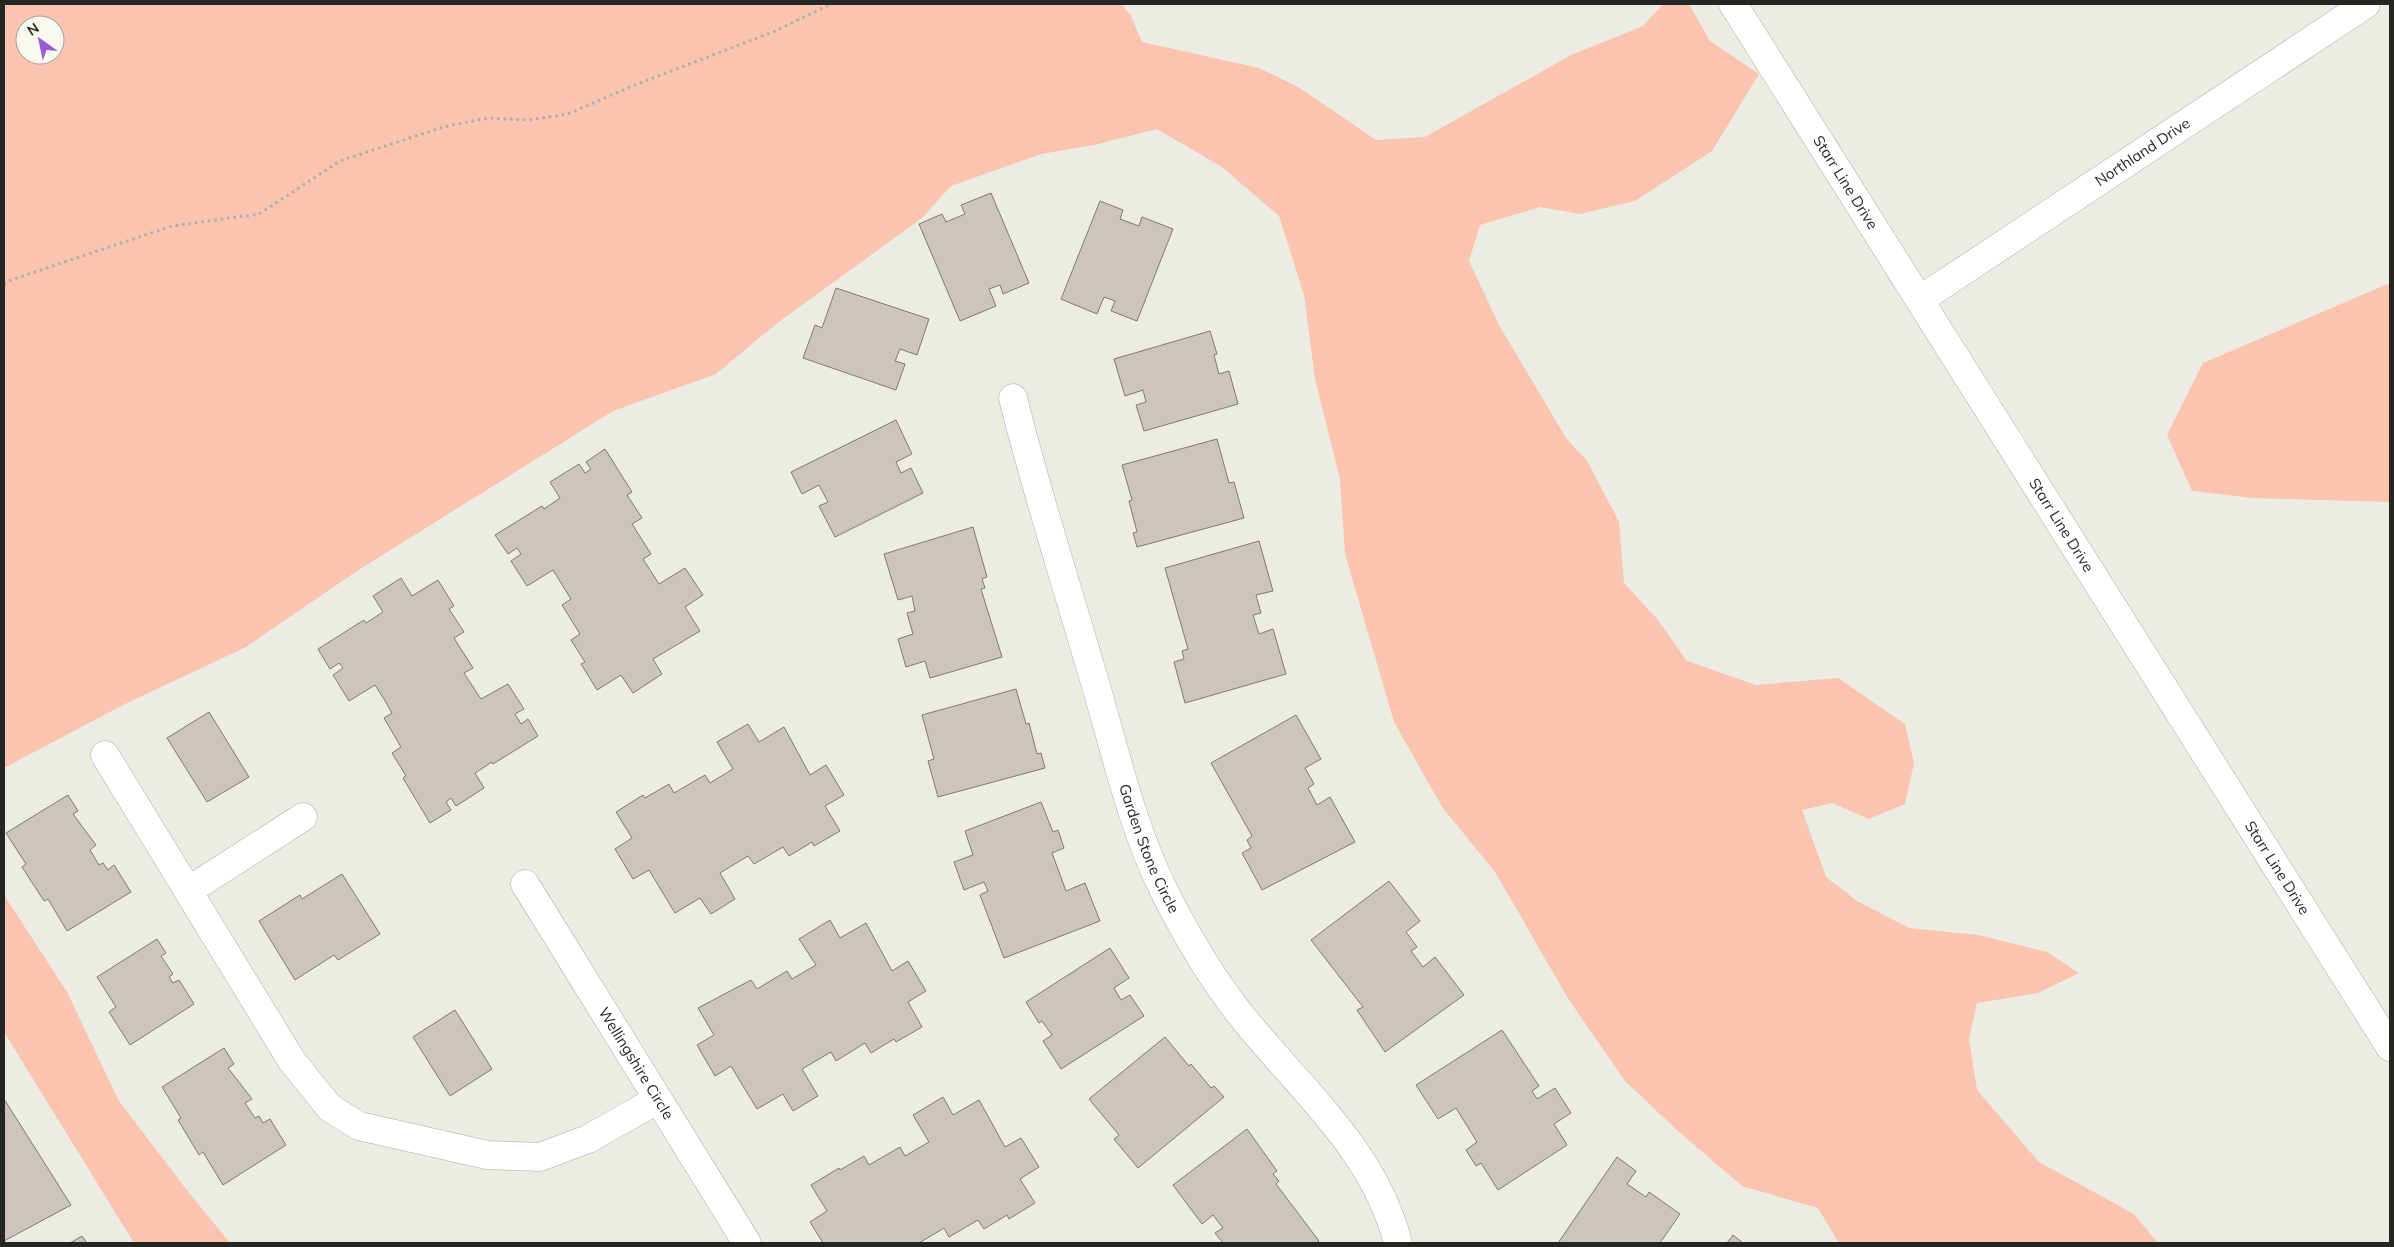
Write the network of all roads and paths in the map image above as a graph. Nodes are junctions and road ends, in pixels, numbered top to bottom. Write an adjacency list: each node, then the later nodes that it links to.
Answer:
1 (831, 4): 4 (path)
2 (1733, 4): 5 (street, Starr Line Drive)
3 (2366, 4): 5 (street, Northland Drive)
4 (4, 285)
5 (1920, 299): 11 (street, Starr Line Drive)
6 (1013, 398): 14 (street, Garden Stone Circle)
7 (104, 756): 10 (street)
8 (303, 817): 10 (street)
9 (525, 884): 12 (street, Wellingshire Circle)
10 (188, 891): 12 (street)
11 (2390, 1047)
12 (657, 1100): 13 (street, Wellingshire Circle)
13 (747, 1243)
14 (1398, 1243)

